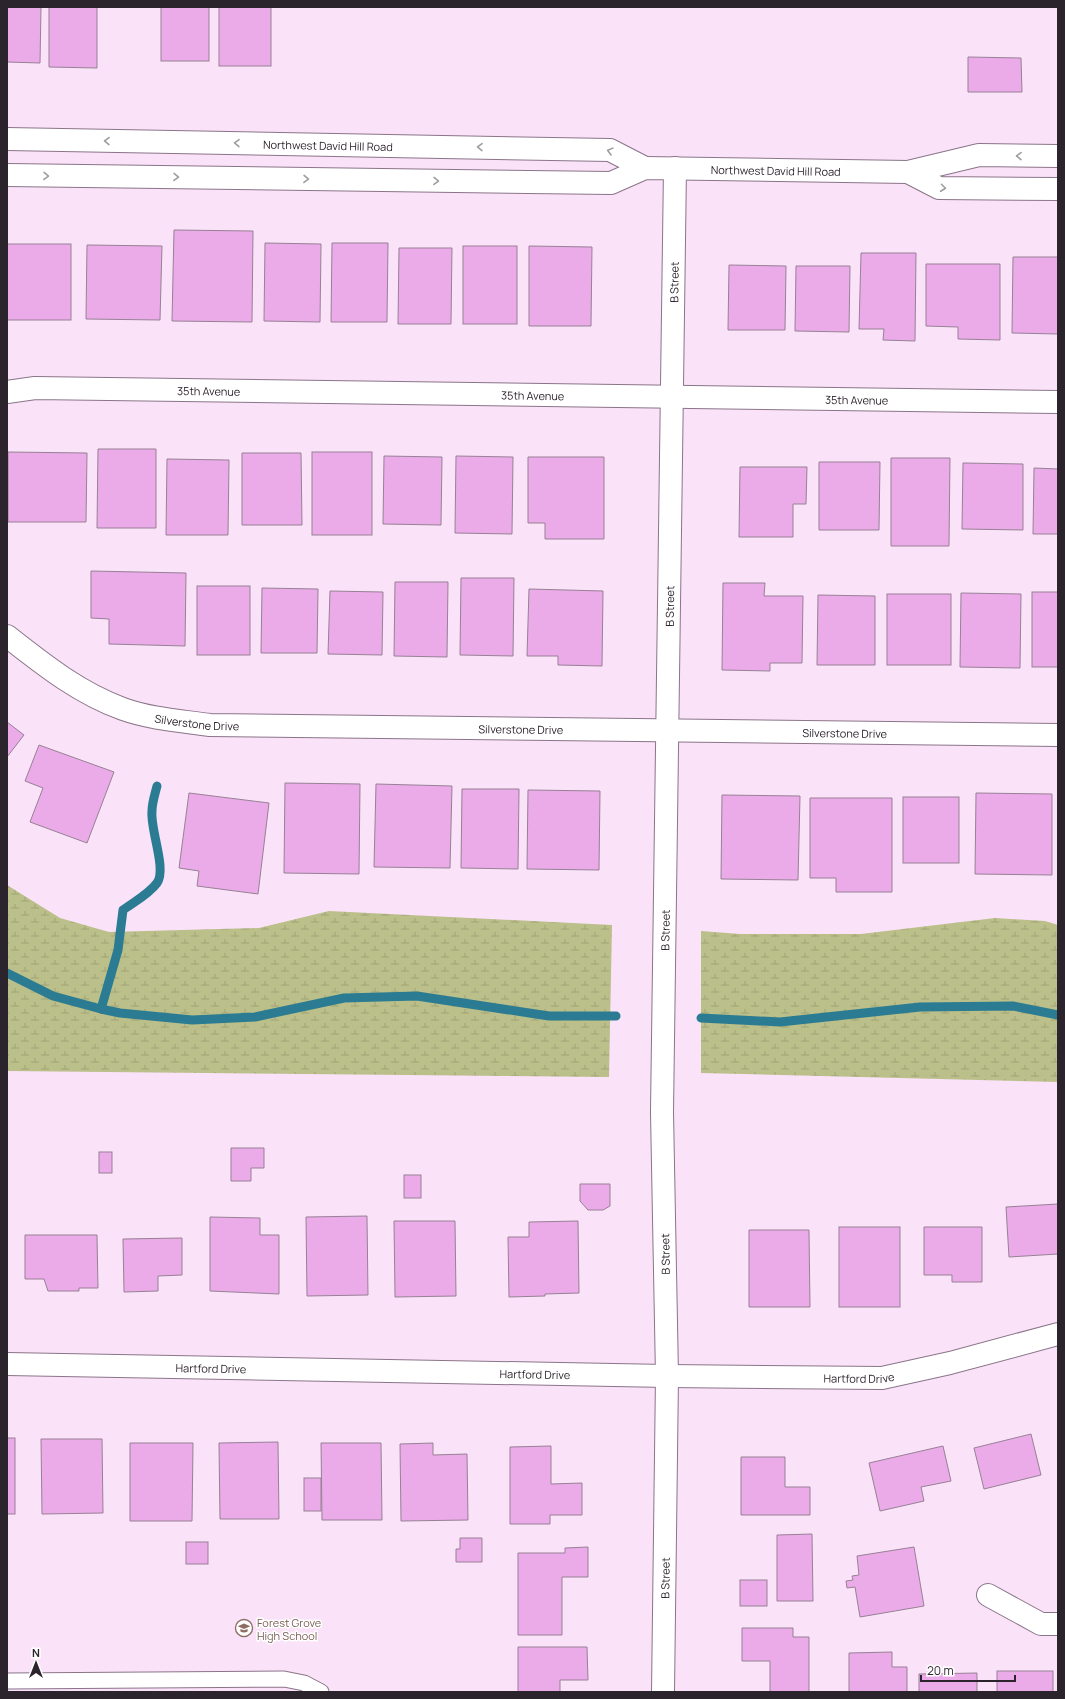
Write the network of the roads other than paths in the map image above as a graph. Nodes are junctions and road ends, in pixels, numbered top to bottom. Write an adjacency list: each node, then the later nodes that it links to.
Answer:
1 (7, 139): 3 (street, Northwest David Hill Road, one-way to 1)
2 (1058, 156): 5 (street, Northwest David Hill Road, one-way to 5)
3 (645, 168): 4 (street, Northwest David Hill Road); 6 (street, Northwest David Hill Road, one-way to 3)
4 (675, 168): 5 (street, Northwest David Hill Road); 9 (street, B Street)
5 (908, 172): 7 (street, Northwest David Hill Road, one-way to 7)
6 (7, 175)
7 (1058, 189)
8 (7, 392): 9 (street, 35th Avenue)
9 (671, 397): 10 (street, 35th Avenue); 12 (street, B Street)
10 (1058, 402)
11 (7, 636): 12 (street, Silverstone Drive)
12 (667, 730): 13 (street, Silverstone Drive); 16 (street, B Street)
13 (1058, 735)
14 (1058, 1334): 16 (street, Hartford Drive)
15 (7, 1364): 16 (street, Hartford Drive)
16 (667, 1376): 21 (street, B Street)
17 (988, 1595): 18 (street)
18 (1058, 1624)
19 (7, 1681): 20 (lane)
20 (320, 1692)
21 (663, 1692)

